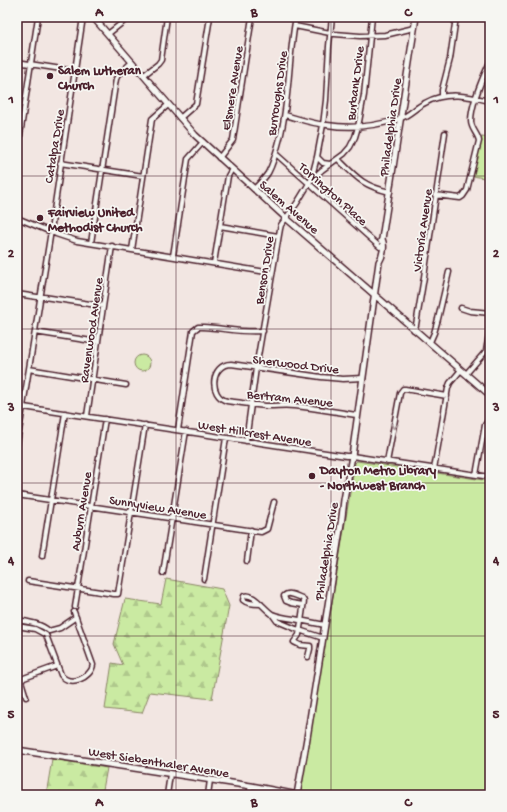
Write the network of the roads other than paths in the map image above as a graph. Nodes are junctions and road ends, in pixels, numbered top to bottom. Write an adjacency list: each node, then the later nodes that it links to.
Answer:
1 (38, 17): 21 (street)
2 (83, 17): 22 (street, Catalpa Drive)
3 (93, 17): 16 (main road, Salem Avenue)
4 (125, 17): 16 (street)
5 (167, 17): 23 (street)
6 (210, 17): 29 (street)
7 (252, 17): 38 (street, Elsmere Avenue)
8 (296, 17): 13 (street, Burroughs Drive)
9 (332, 17): 15 (street, Benson Drive)
10 (372, 17): 17 (street, Burbank Drive)
11 (416, 17): 14 (main road, Philadelphia Drive)
12 (456, 17): 24 (street)
13 (295, 26): 15 (street); 28 (street, Burroughs Drive)
14 (414, 28): 17 (street); 30 (main road, Philadelphia Drive)
15 (330, 33): 17 (street); 31 (street, Benson Drive)
16 (108, 34): 19 (main road, Salem Avenue)
17 (370, 36): 32 (street, Burbank Drive)
18 (17, 62): 21 (street)
19 (132, 62): 23 (main road, Salem Avenue); 43 (street)
20 (490, 62): 25 (street)
21 (31, 64): 22 (street); 36 (street)
22 (74, 72): 40 (street, Catalpa Drive)
23 (144, 76): 27 (main road, Salem Avenue)
24 (442, 96): 25 (street); 30 (street)
25 (476, 98): 26 (street); 48 (street)
26 (490, 101)
27 (168, 105): 29 (main road, Salem Avenue); 44 (street)
28 (285, 115): 31 (street); 35 (street, Burroughs Drive)
29 (180, 118): 34 (main road, Salem Avenue)
30 (401, 118): 32 (street); 47 (main road, Philadelphia Drive)
31 (323, 125): 32 (street); 37 (street, Benson Drive)
32 (358, 127): 39 (street, Burbank Drive)
33 (445, 132): 48 (street, Victoria Avenue)
34 (202, 142): 38 (main road, Salem Avenue); 59 (street)
35 (276, 154): 45 (street, Torrington Place); 46 (street, Burroughs Drive)
36 (17, 155)
37 (317, 157): 41 (street); 45 (street, Benson Drive)
38 (219, 158): 42 (main road, Salem Avenue)
39 (338, 159): 41 (street, Burbank Drive); 47 (street)
40 (60, 163): 43 (street); 52 (street, Catalpa Drive)
41 (330, 164): 45 (street, Burbank Drive)
42 (232, 169): 46 (main road, Salem Avenue); 51 (street)
43 (102, 170): 44 (street); 55 (street)
44 (143, 176): 58 (street)
45 (310, 182): 50 (street, Benson Drive); 57 (street, Torrington Place)
46 (254, 189): 50 (main road, Salem Avenue)
47 (390, 192): 54 (main road, Philadelphia Drive)
48 (435, 195): 71 (street, Victoria Avenue)
49 (17, 218): 52 (street)
50 (286, 218): 53 (street, Benson Drive); 65 (main road, Salem Avenue)
51 (220, 226): 53 (street); 61 (street)
52 (50, 231): 55 (street); 66 (street, Catalpa Drive)
53 (278, 236): 62 (street, Benson Drive)
54 (382, 239): 57 (main road, Philadelphia Drive); 60 (main road, Philadelphia Drive)
55 (91, 243): 56 (street)
56 (112, 246): 58 (street); 67 (street, Ravenwood Avenue)
57 (380, 247): 60 (main road, Philadelphia Drive)
58 (132, 250): 59 (street)
59 (173, 256): 61 (street)
60 (380, 262): 65 (main road, Philadelphia Drive)
61 (214, 263): 62 (street)
62 (272, 272): 72 (street, Benson Drive)
63 (449, 272): 75 (street)
64 (17, 294): 66 (street)
65 (375, 295): 71 (main road, Salem Avenue); 80 (main road, Philadelphia Drive)
66 (40, 297): 67 (street); 73 (street, Catalpa Drive)
67 (103, 306): 74 (street, Ravenwood Avenue)
68 (461, 308): 69 (street)
69 (490, 313)
70 (490, 328): 79 (street)
71 (414, 330): 75 (main road, Salem Avenue)
72 (263, 331): 76 (street, Benson Drive); 95 (street)
73 (34, 332): 74 (street); 77 (street, Catalpa Drive)
74 (98, 342): 81 (street, Ravenwood Avenue)
75 (430, 342): 78 (main road, Salem Avenue)
76 (256, 368): 80 (street, Sherwood Drive); 85 (street, Sherwood Drive); 86 (street, Benson Drive)
77 (29, 369): 81 (street); 88 (street, Catalpa Drive)
78 (461, 370): 79 (main road, Salem Avenue); 84 (street)
79 (466, 374): 83 (main road, Salem Avenue)
80 (363, 378): 90 (main road, Philadelphia Drive)
81 (93, 379): 82 (street); 91 (street, Ravenwood Avenue)
82 (126, 385)
83 (490, 395)
84 (447, 396): 101 (street, one-way to 101); 102 (street)
85 (221, 398): 86 (street, Bertram Avenue)
86 (251, 404): 90 (street, Bertram Avenue); 98 (street, Benson Drive)
87 (17, 406): 88 (street, West Hillcrest Avenue)
88 (23, 407): 89 (street, West Hillcrest Avenue); 99 (street, Catalpa Drive)
89 (65, 413): 91 (street, West Hillcrest Avenue); 106 (street)
90 (357, 415): 100 (main road, Philadelphia Drive)
91 (87, 416): 93 (street, West Hillcrest Avenue)
92 (490, 418): 103 (street)
93 (105, 419): 94 (street, West Hillcrest Avenue); 108 (street, Auburn Avenue)
94 (145, 425): 95 (street, West Hillcrest Avenue); 109 (street)
95 (178, 430): 96 (street, West Hillcrest Avenue)
96 (186, 431): 97 (street, West Hillcrest Avenue); 110 (street)
97 (226, 438): 98 (street, West Hillcrest Avenue); 111 (street)
98 (246, 441): 100 (street, West Hillcrest Avenue)
99 (17, 444)
100 (352, 456): 101 (street, West Hillcrest Avenue); 127 (main road, Philadelphia Drive)
101 (388, 462): 102 (street, West Hillcrest Avenue)
102 (434, 468): 103 (street, West Hillcrest Avenue)
103 (476, 475): 104 (street, West Hillcrest Avenue)
104 (490, 477)
105 (17, 495): 106 (street, Sunnyview Avenue)
106 (51, 500): 108 (street, Sunnyview Avenue); 113 (street)
107 (274, 502): 112 (street, Sunnyview Avenue)
108 (91, 506): 109 (street, Sunnyview Avenue); 118 (street, Auburn Avenue)
109 (131, 512): 110 (street, Sunnyview Avenue); 118 (street)
110 (172, 518): 111 (street, Sunnyview Avenue); 115 (street)
111 (212, 524): 112 (street, Sunnyview Avenue); 116 (street)
112 (251, 530): 114 (street)
113 (42, 556)
114 (247, 561)
115 (163, 573)
116 (204, 580)
117 (28, 581): 118 (street)
118 (78, 588): 121 (street, Auburn Avenue)
119 (261, 604): 123 (street)
120 (303, 605): 126 (street)
121 (75, 607)
122 (74, 612): 124 (street)
123 (272, 613): 126 (street); 130 (street)
124 (76, 617): 129 (street); 134 (street)
125 (17, 620): 129 (street)
126 (301, 620): 127 (street); 130 (street)
127 (325, 624): 132 (main road, Philadelphia Drive)
128 (17, 626): 131 (street)
129 (49, 630): 131 (street)
130 (300, 631): 132 (street); 133 (street)
131 (46, 635): 134 (street)
132 (323, 638): 143 (main road, Philadelphia Drive)
133 (308, 657)
134 (57, 666): 135 (street)
135 (26, 697)
136 (17, 750): 137 (main road, West Siebenthaler Avenue)
137 (170, 774): 138 (main road, West Siebenthaler Avenue); 140 (street)
138 (210, 780): 139 (main road, West Siebenthaler Avenue); 141 (street)
139 (251, 786): 142 (street); 143 (main road, West Siebenthaler Avenue)
140 (167, 795)
141 (208, 795)
142 (249, 795)
143 (297, 795)

